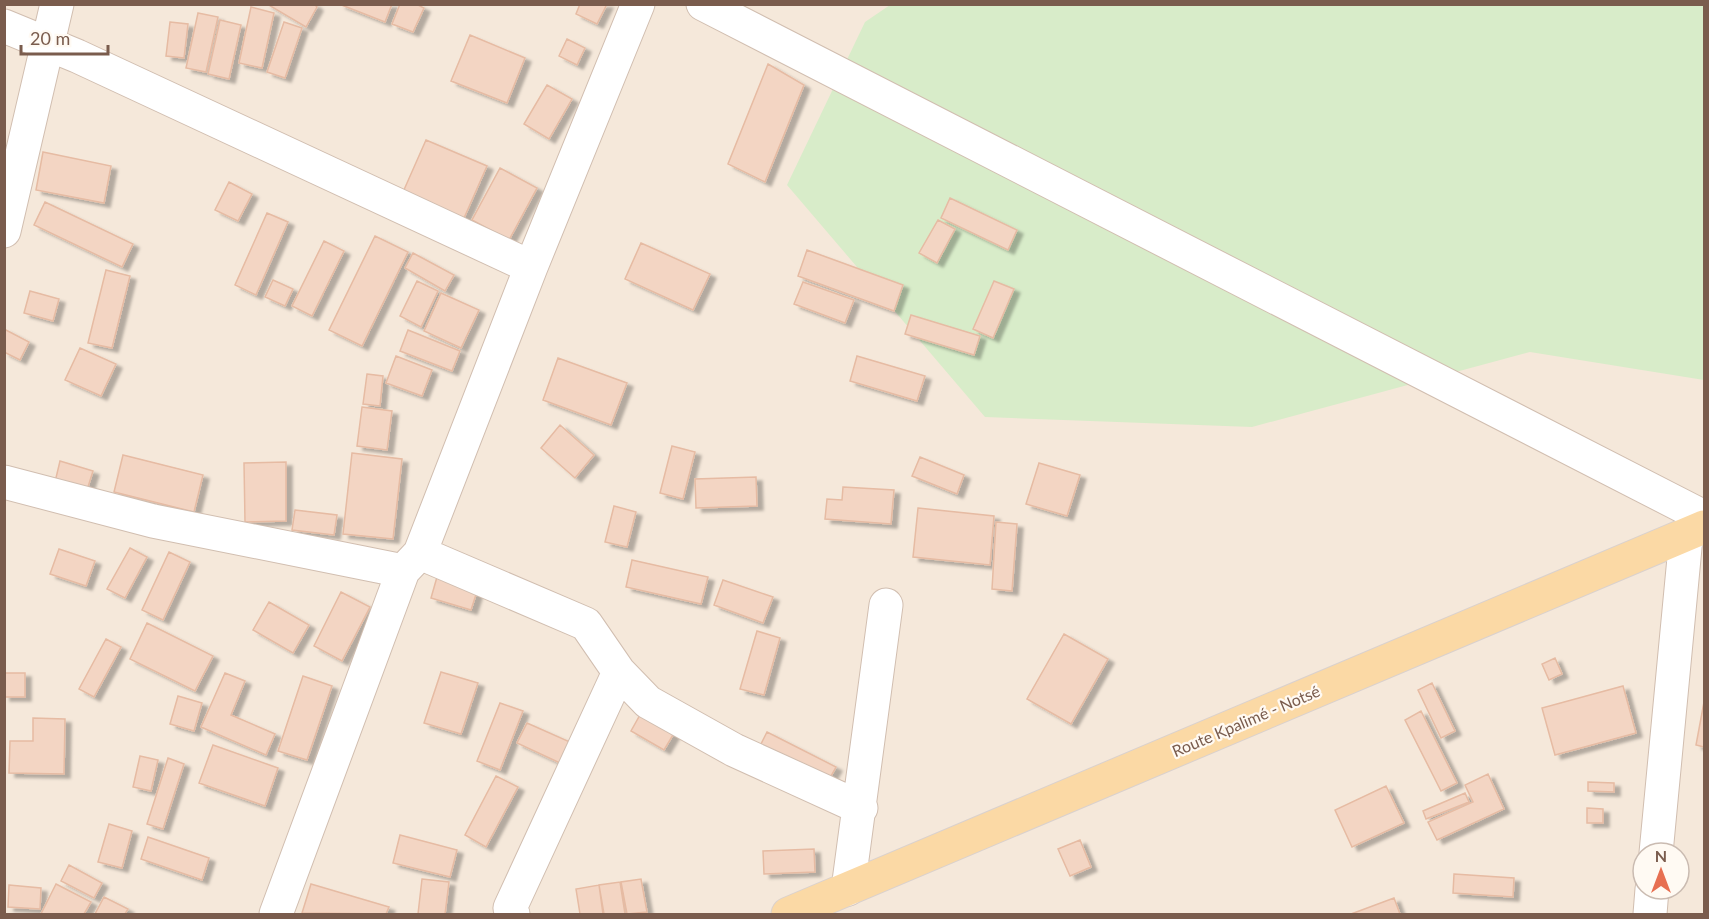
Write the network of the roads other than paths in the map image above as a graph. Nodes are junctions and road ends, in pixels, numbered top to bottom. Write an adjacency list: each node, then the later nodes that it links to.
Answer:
1 (57, 4): 5 (street)
2 (638, 4): 7 (street)
3 (704, 4): 9 (street)
4 (4, 26): 5 (street)
5 (46, 43): 6 (street); 7 (street)
6 (4, 231)
7 (531, 267): 10 (street)
8 (4, 482): 10 (street)
9 (1698, 527): 14 (street); 15 (main road, Route Kpalimé - Notsé)
10 (411, 562): 12 (street); 16 (street)
11 (886, 605): 13 (street)
12 (619, 672): 13 (street); 17 (street)
13 (861, 808): 15 (street)
14 (1658, 841)
15 (848, 889): 18 (main road, Route Kpalimé - Notsé)
16 (276, 915)
17 (513, 915)
18 (788, 915)

